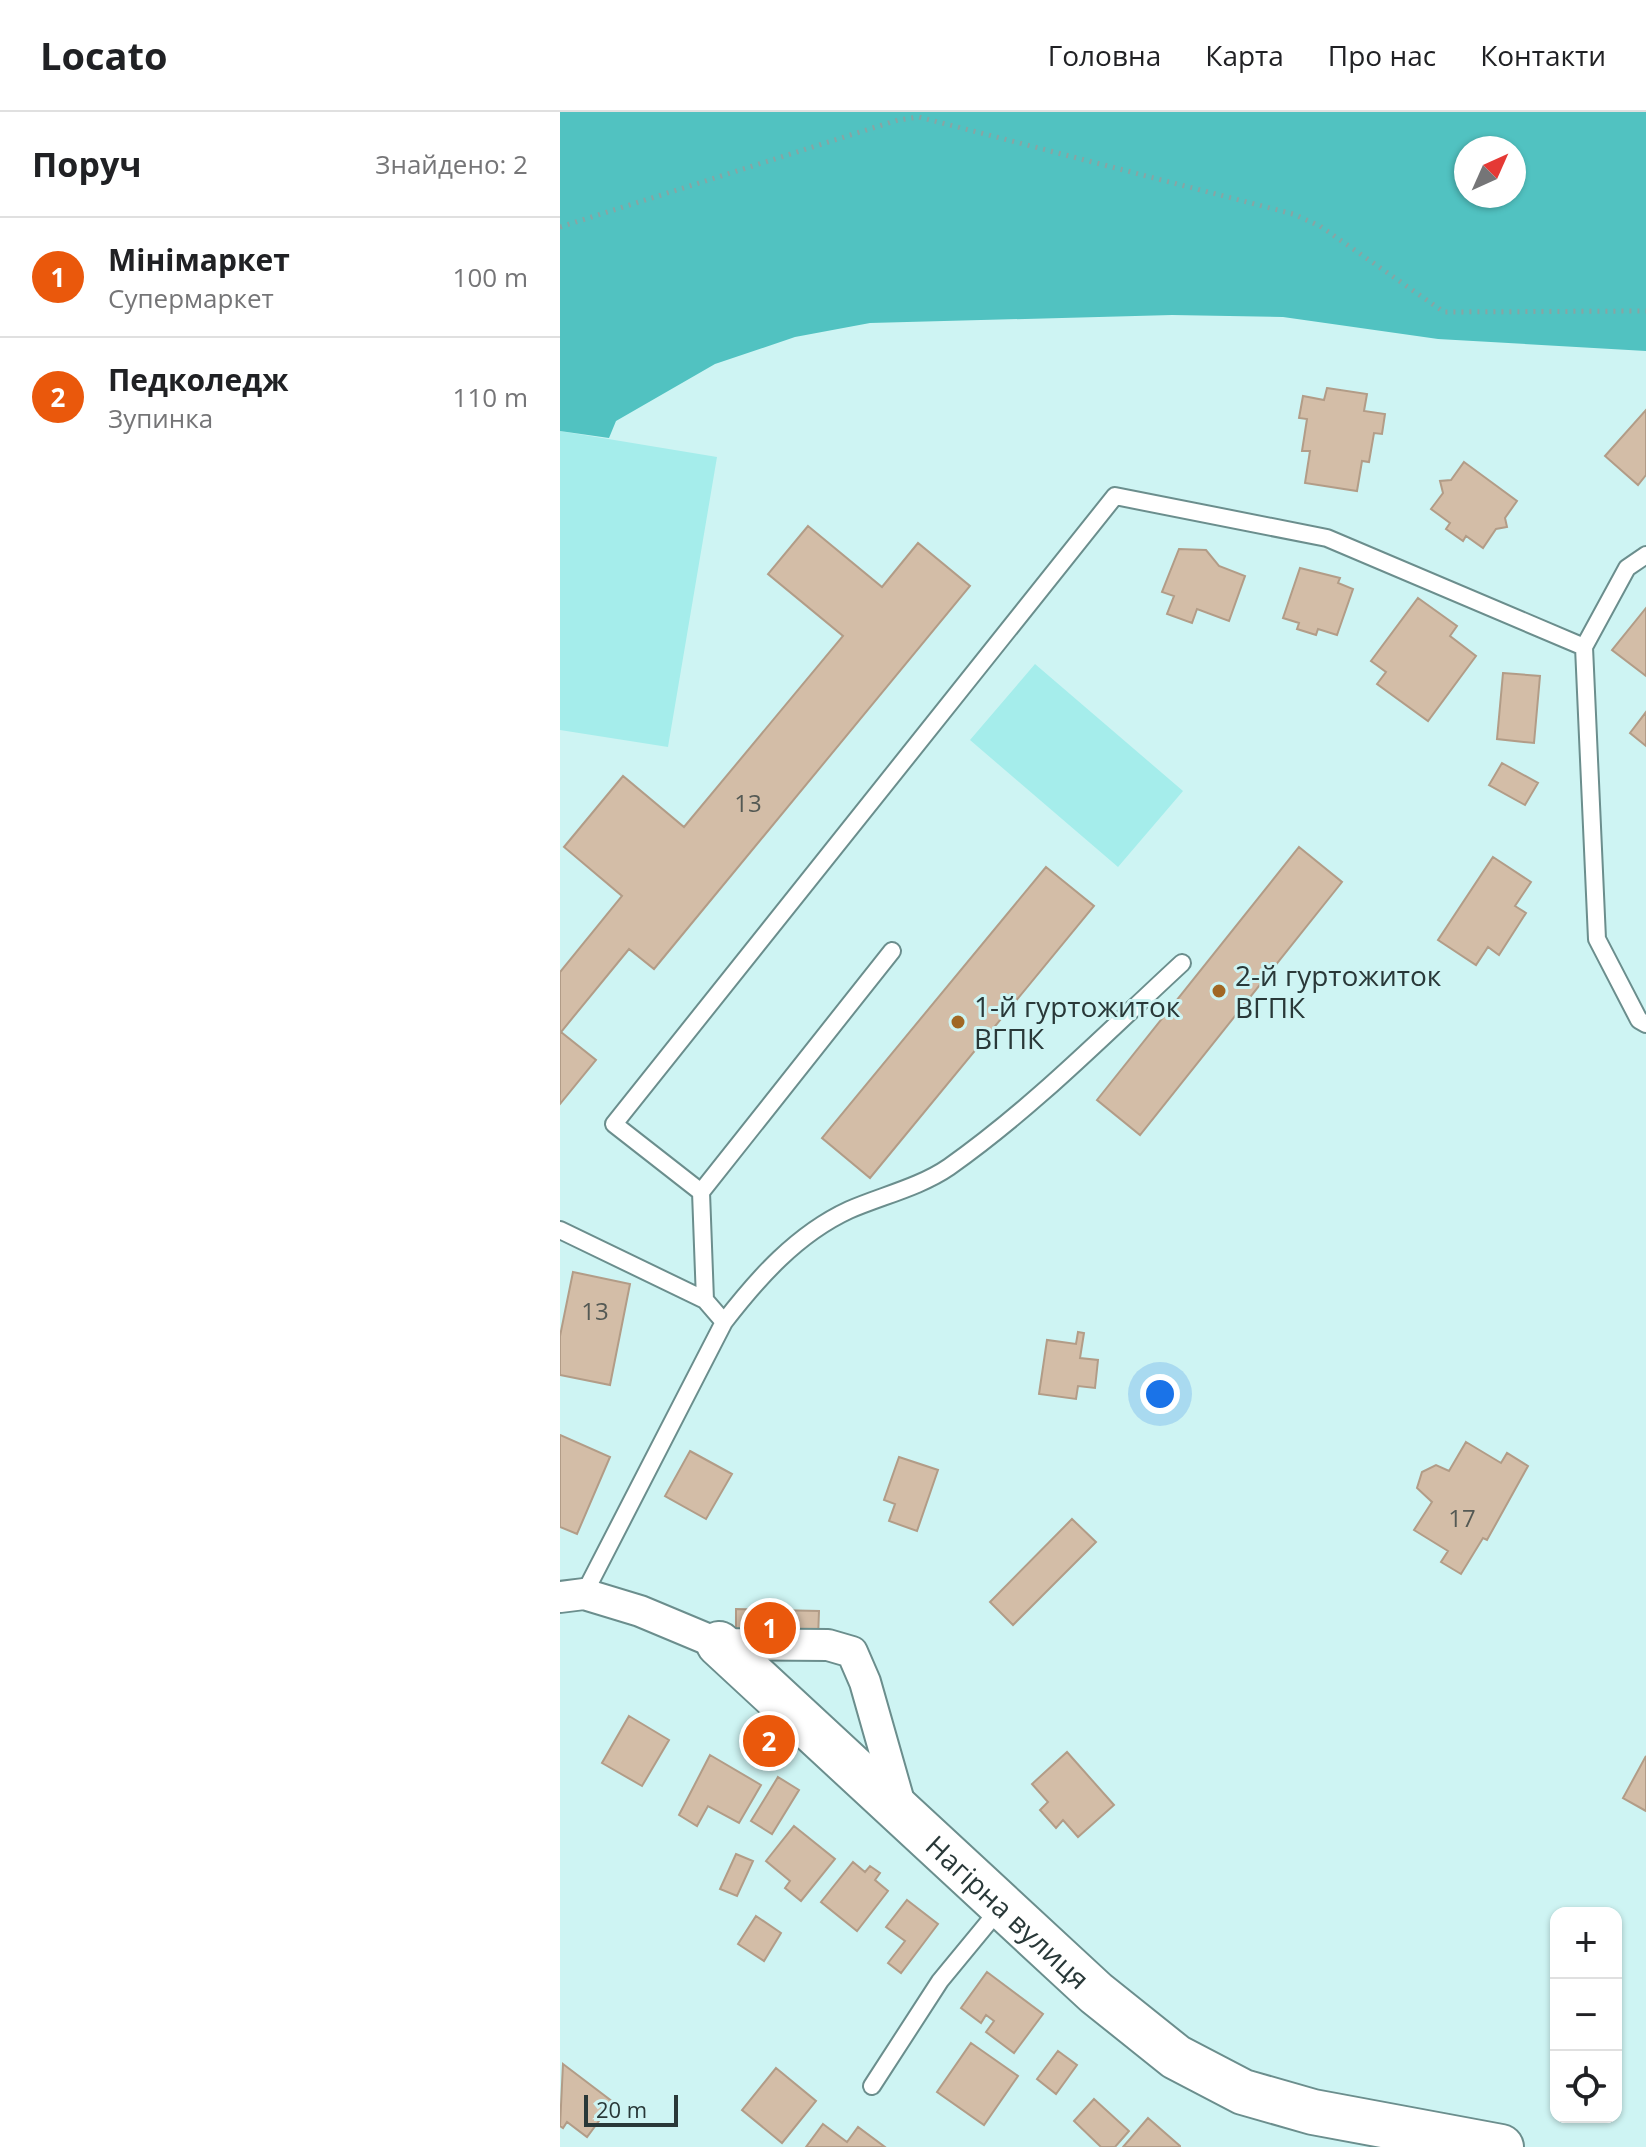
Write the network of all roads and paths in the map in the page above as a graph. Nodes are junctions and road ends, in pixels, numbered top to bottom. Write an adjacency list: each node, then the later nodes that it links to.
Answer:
1 (560, 227): 2 (path)
2 (1646, 311)
3 (1646, 555): 4 (lane)
4 (1584, 647): 7 (lane); 8 (lane)
5 (892, 951): 8 (lane)
6 (1182, 963): 11 (lane)
7 (1646, 1024)
8 (701, 1192): 10 (lane)
9 (560, 1230): 10 (lane)
10 (705, 1300): 11 (lane)
11 (724, 1322): 12 (lane)
12 (572, 1596): 13 (street, Нагірна вулиця)
13 (719, 1644): 14 (street, Нагірна вулиця); 14 (street)
14 (903, 1814): 15 (street, Нагірна вулиця)
15 (1002, 1906): 16 (lane); 17 (street, Нагірна вулиця)
16 (872, 2086)
17 (1501, 2147)

